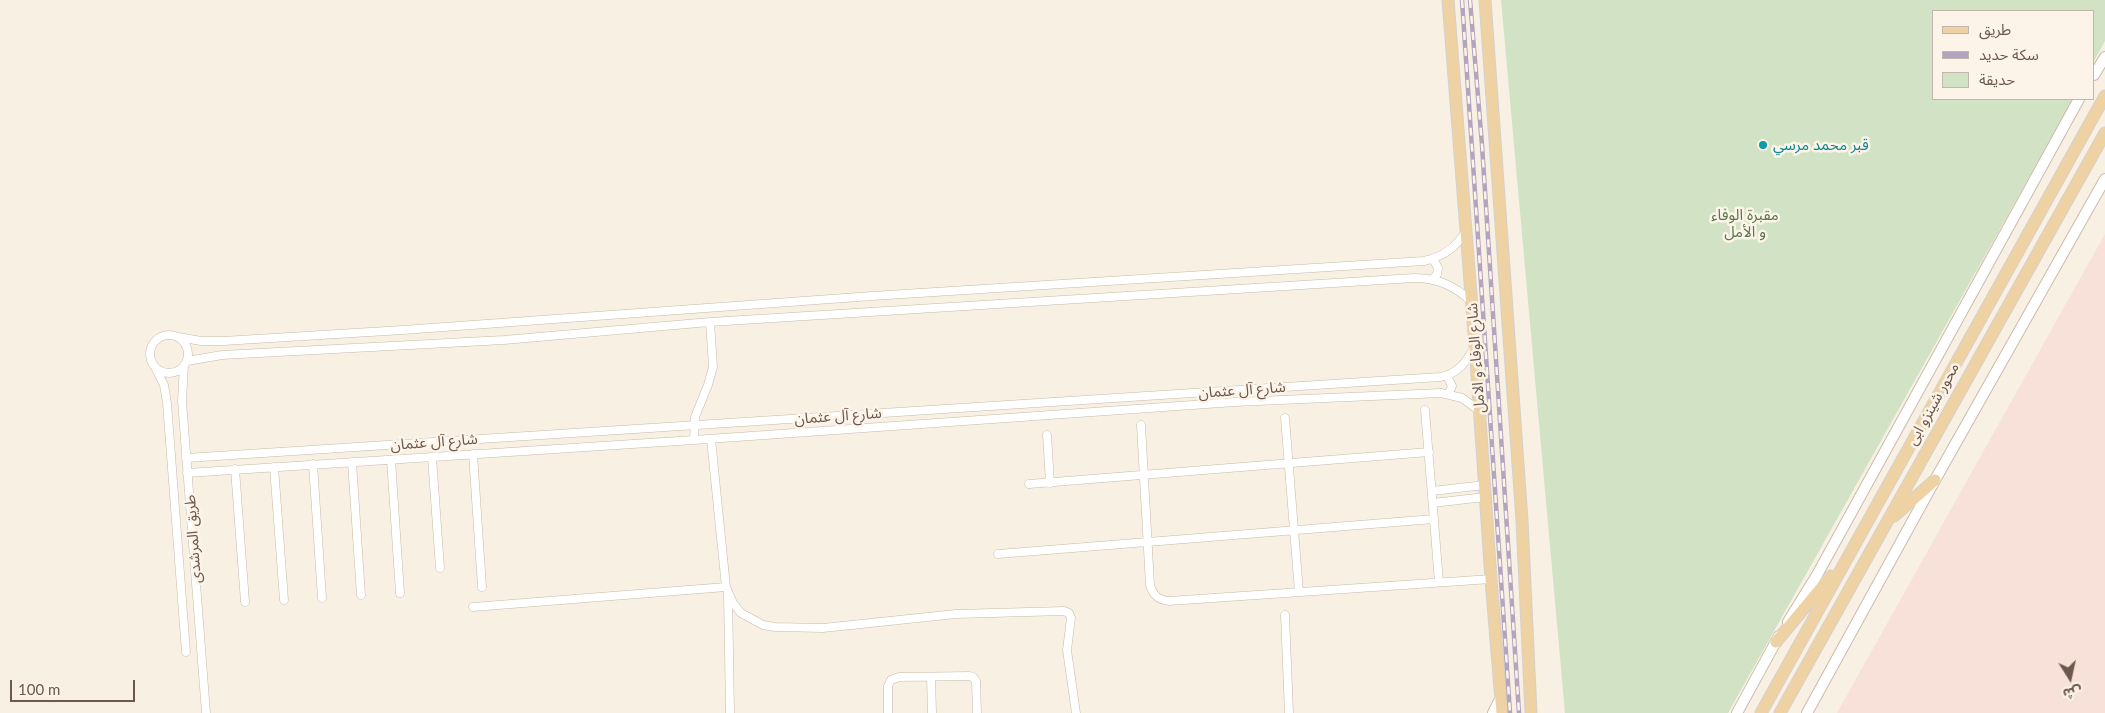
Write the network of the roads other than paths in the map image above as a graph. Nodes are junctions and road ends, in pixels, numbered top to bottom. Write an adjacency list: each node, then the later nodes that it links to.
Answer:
1 (1448, 0): 9 (main road, شارع الوفاء و الامل)
2 (1485, 0): 75 (main road)
3 (2105, 57): 4 (street)
4 (2095, 73)
5 (2105, 96): 57 (main road, محور شينزو ابى)
6 (2078, 100): 71 (street)
7 (2105, 133): 53 (main road, محور شينزو ابى)
8 (2105, 180): 44 (street)
9 (1466, 231): 10 (street); 13 (main road, شارع الوفاء و الامل)
10 (1433, 259): 11 (street); 12 (street)
11 (1433, 279): 13 (street); 14 (street)
12 (872, 296): 14 (street); 16 (street)
13 (1472, 302): 17 (main road, شارع الوفاء و الامل)
14 (873, 312): 15 (street)
15 (710, 322): 18 (street); 25 (street)
16 (178, 337): 18 (street); 19 (street)
17 (1476, 346): 20 (street); 23 (main road, شارع الوفاء و الامل)
18 (186, 363): 19 (street); 34 (street, طريق المرشدى)
19 (156, 369): 72 (street, طريق المرشدى)
20 (1447, 376): 21 (street); 25 (street, شارع آل عثمان)
21 (1449, 393): 23 (street, شارع آل عثمان); 28 (street, شارع آل عثمان)
22 (1425, 410): 30 (street)
23 (1480, 411): 49 (main road, شارع الوفاء و الامل)
24 (1285, 418): 37 (street)
25 (694, 425): 29 (street); 32 (street, شارع آل عثمان)
26 (1141, 425): 43 (street)
27 (1047, 435): 45 (street)
28 (711, 439): 29 (street, شارع آل عثمان); 62 (street)
29 (694, 440): 31 (street, شارع آل عثمان)
30 (1429, 452): 37 (street); 48 (street)
31 (473, 454): 33 (street, شارع آل عثمان); 61 (street)
32 (217, 455): 34 (street, شارع آل عثمان); 41 (street)
33 (432, 457): 35 (street, شارع آل عثمان); 58 (street)
34 (186, 458): 42 (street, طريق المرشدى)
35 (391, 460): 36 (street, شارع آل عثمان); 64 (street)
36 (352, 462): 38 (street, شارع آل عثمان); 65 (street)
37 (1289, 462): 43 (street); 54 (street)
38 (313, 464): 39 (street, شارع آل عثمان); 66 (street)
39 (274, 467): 40 (street, شارع آل عثمان); 67 (street)
40 (235, 469): 41 (street, شارع آل عثمان); 68 (street)
41 (216, 471): 42 (street, شارع آل عثمان)
42 (187, 473): 76 (street, طريق المرشدى)
43 (1145, 474): 45 (street); 55 (street)
44 (1935, 480): 53 (main road); 88 (street)
45 (1050, 482): 46 (street)
46 (1029, 484)
47 (1454, 488): 48 (street); 49 (street); 50 (street)
48 (1432, 491): 51 (street)
49 (1485, 491): 50 (street); 59 (main road, شارع الوفاء و الامل)
50 (1455, 501): 51 (street)
51 (1433, 503): 52 (street)
52 (1434, 519): 54 (street); 60 (street)
53 (1887, 522): 87 (main road, محور شينزو ابى)
54 (1294, 530): 55 (street); 63 (street)
55 (1148, 542): 56 (street); 63 (street)
56 (998, 554)
57 (1848, 556): 71 (main road); 86 (main road, محور شينزو ابى)
58 (440, 568)
59 (1491, 579): 60 (street); 74 (main road, شارع الوفاء و الامل)
60 (1439, 582): 63 (street)
61 (482, 588)
62 (727, 589): 69 (street); 77 (street); 81 (street)
63 (1299, 592)
64 (400, 593)
65 (361, 595)
66 (322, 598)
67 (284, 600)
68 (245, 602)
69 (473, 607)
70 (1285, 615): 82 (street)
71 (1776, 642): 85 (street)
72 (186, 652)
73 (931, 676): 78 (street); 79 (street); 80 (street)
74 (1501, 697): 83 (street); 84 (main road, شارع الوفاء و الامل)
75 (1532, 712)
76 (206, 713)
77 (730, 713)
78 (888, 713)
79 (932, 713)
80 (977, 713)
81 (1076, 713)
82 (1289, 713)
83 (1493, 713)
84 (1502, 713)
85 (1737, 713)
86 (1761, 713)
87 (1780, 713)
88 (1807, 713)

